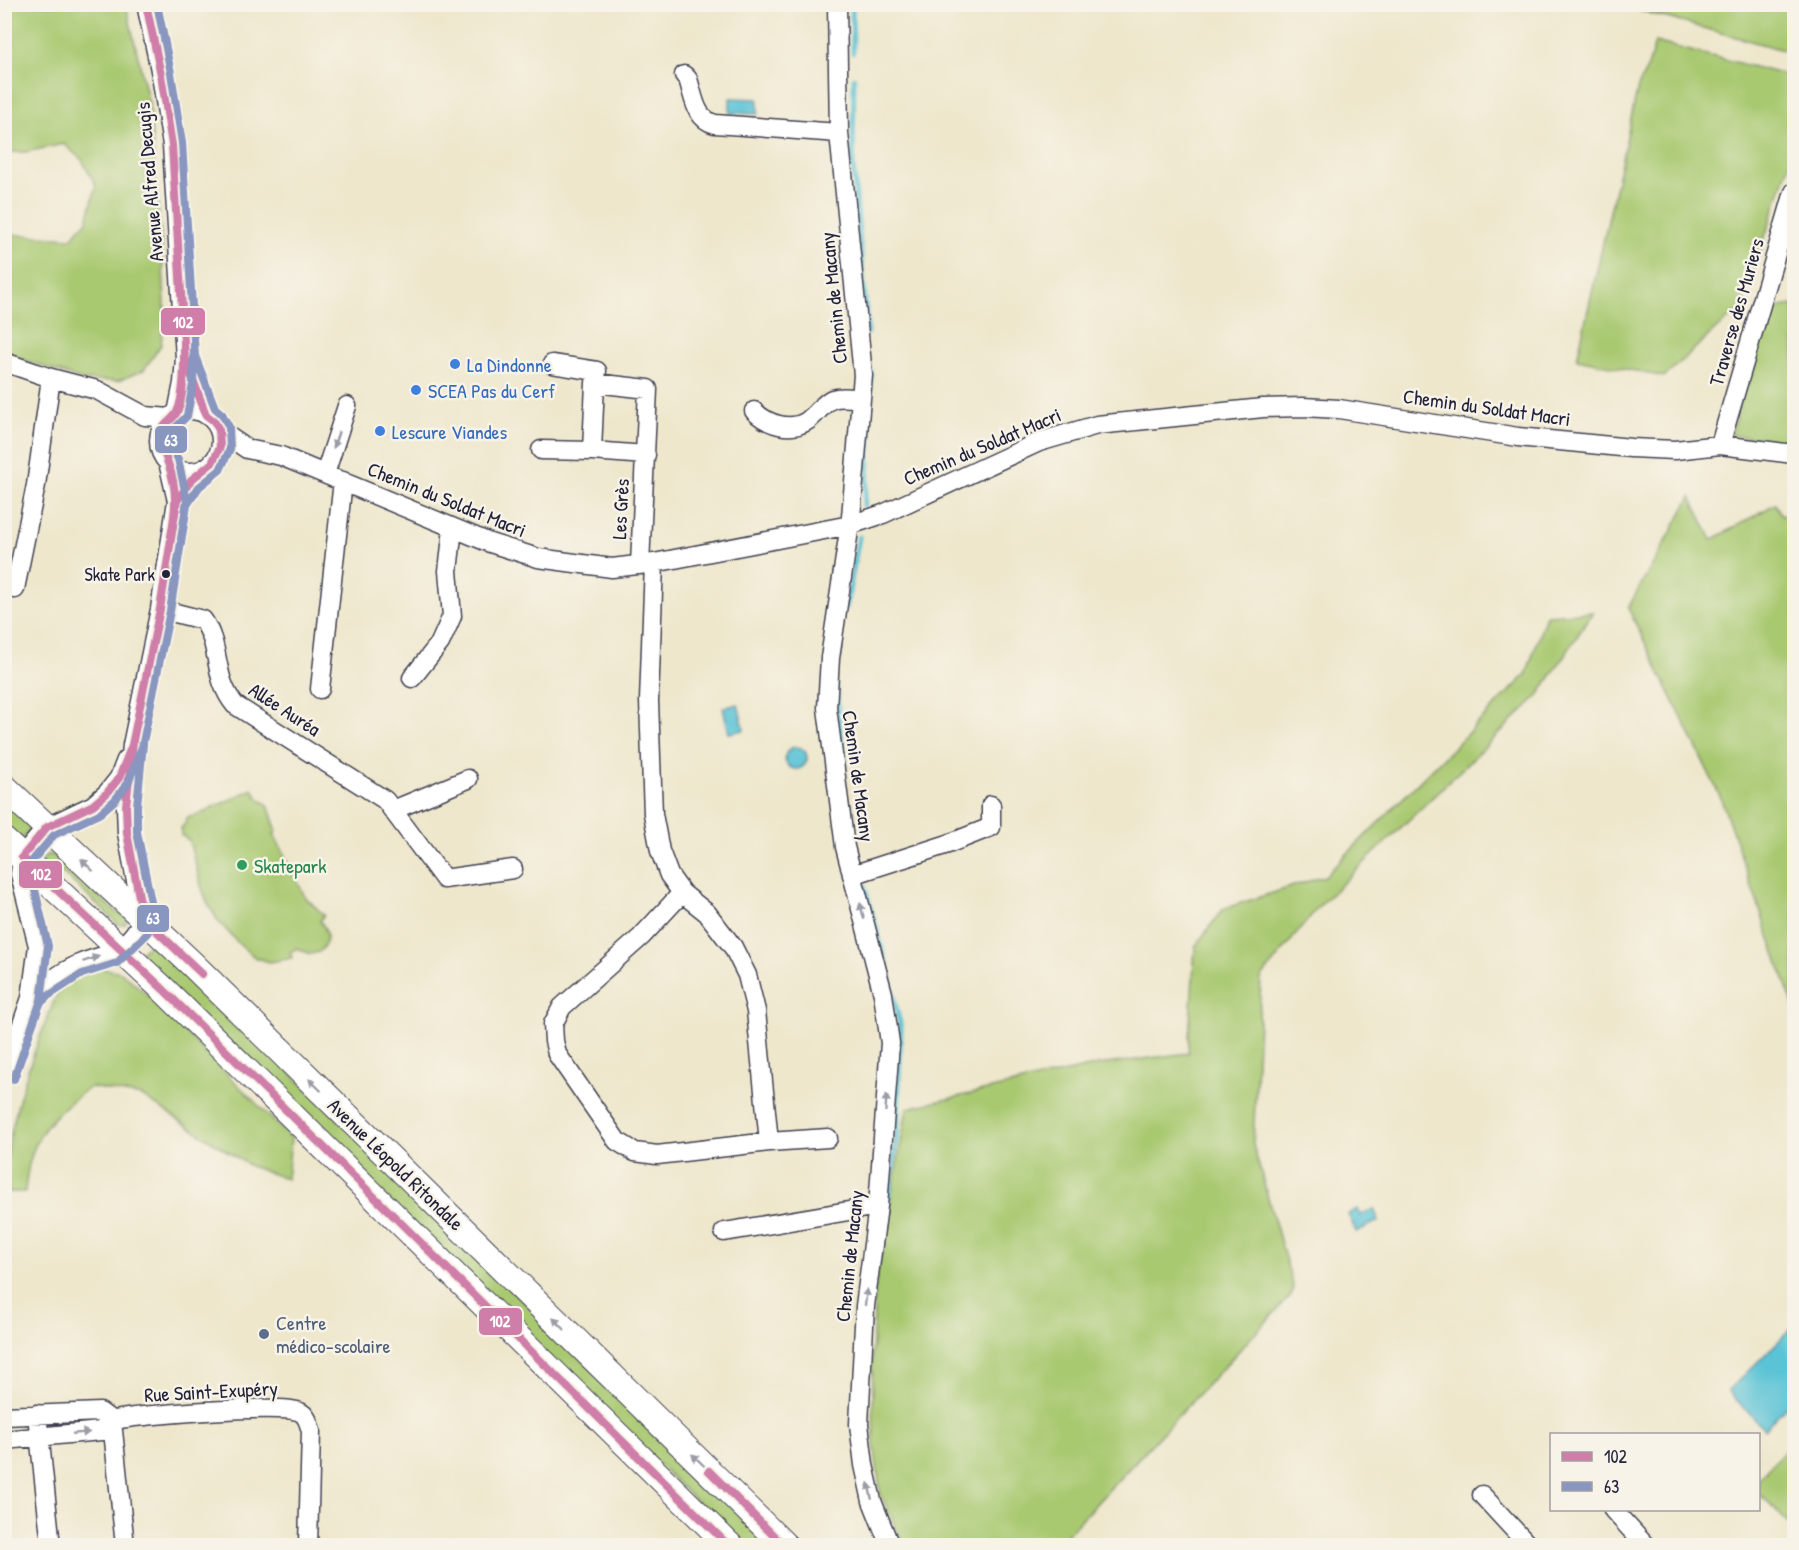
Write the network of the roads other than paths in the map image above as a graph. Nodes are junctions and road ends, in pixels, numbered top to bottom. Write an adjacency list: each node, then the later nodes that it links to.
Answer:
1 (146, 4): 6 (street, Avenue Alfred Decugis)
2 (837, 4): 4 (street, Chemin de Macany)
3 (684, 75): 4 (street)
4 (839, 134): 11 (street, Chemin de Macany)
5 (1794, 192): 19 (street, Traverse des Muriers)
6 (185, 358): 15 (street, Avenue Alfred Decugis); 16 (street, Avenue Alfred Decugis)
7 (4, 362): 9 (street)
8 (552, 364): 10 (street)
9 (51, 378): 13 (street); 33 (street)
10 (595, 383): 22 (street); 24 (street, Les Grès)
11 (861, 399): 14 (street); 30 (street, Chemin de Macany)
12 (347, 406): 27 (street, one-way to 27)
13 (131, 410): 15 (street); 18 (street)
14 (754, 411)
15 (174, 415): 16 (street); 18 (street)
16 (206, 415): 17 (street)
17 (219, 430): 20 (street, Chemin du Soldat Macri); 26 (street)
18 (159, 442): 25 (street)
19 (1720, 446): 23 (street, Chemin du Soldat Macri); 30 (street, Chemin du Soldat Macri)
20 (247, 449): 26 (street); 27 (street, Chemin du Soldat Macri)
21 (541, 450): 22 (street, Les Grès)
22 (592, 451): 24 (street, Les Grès)
23 (1794, 454)
24 (645, 455): 32 (street, Les Grès)
25 (168, 462): 26 (street); 29 (street)
26 (207, 466): 29 (street)
27 (325, 474): 28 (street, Chemin du Soldat Macri)
28 (343, 481): 31 (street, Chemin du Soldat Macri); 36 (street)
29 (177, 501): 34 (street)
30 (850, 525): 32 (street, Chemin du Soldat Macri); 45 (street, Chemin de Macany)
31 (453, 528): 32 (street, Chemin du Soldat Macri); 35 (street)
32 (647, 564): 46 (street, Les Grès)
33 (4, 584)
34 (160, 609): 37 (street); 41 (street, Allée Auréa)
35 (412, 678)
36 (320, 689)
37 (132, 745): 42 (street); 47 (street)
38 (468, 779): 41 (street)
39 (4, 787): 42 (highway, Avenue Léopold Ritondale)
40 (991, 805): 45 (street)
41 (393, 810): 44 (street, Allée Auréa)
42 (47, 827): 43 (street); 47 (highway, Avenue Léopold Ritondale, one-way to 42)
43 (13, 849): 48 (highway, Avenue Léopold Ritondale); 49 (street)
44 (513, 869)
45 (852, 875): 53 (street, Chemin de Macany, one-way to 45)
46 (682, 893): 52 (street, Les Grès); 52 (street)
47 (143, 918): 48 (street); 66 (highway, Avenue Léopold Ritondale, one-way to 47)
48 (119, 948): 49 (street, one-way to 48); 65 (highway, Avenue Léopold Ritondale)
49 (31, 998): 50 (street)
50 (6, 1070)
51 (828, 1138): 52 (street)
52 (769, 1142)
53 (878, 1206): 54 (street); 67 (street, Chemin de Macany, one-way to 53)
54 (724, 1232)
55 (37, 1414): 56 (street, Rue Saint-Exupéry); 57 (street, Rue Saint-Exupéry); 58 (street)
56 (4, 1416)
57 (112, 1421): 58 (street, Rue Saint-Exupéry, one-way to 57); 63 (street); 64 (street, Rue Saint-Exupéry)
58 (39, 1437): 59 (street, Rue Saint-Exupéry); 62 (street)
59 (4, 1440)
60 (1482, 1495): 68 (street)
61 (1615, 1511): 69 (street)
62 (51, 1545)
63 (125, 1545)
64 (308, 1545)
65 (730, 1545)
66 (785, 1545)
67 (890, 1545)
68 (1529, 1545)
69 (1646, 1545)

